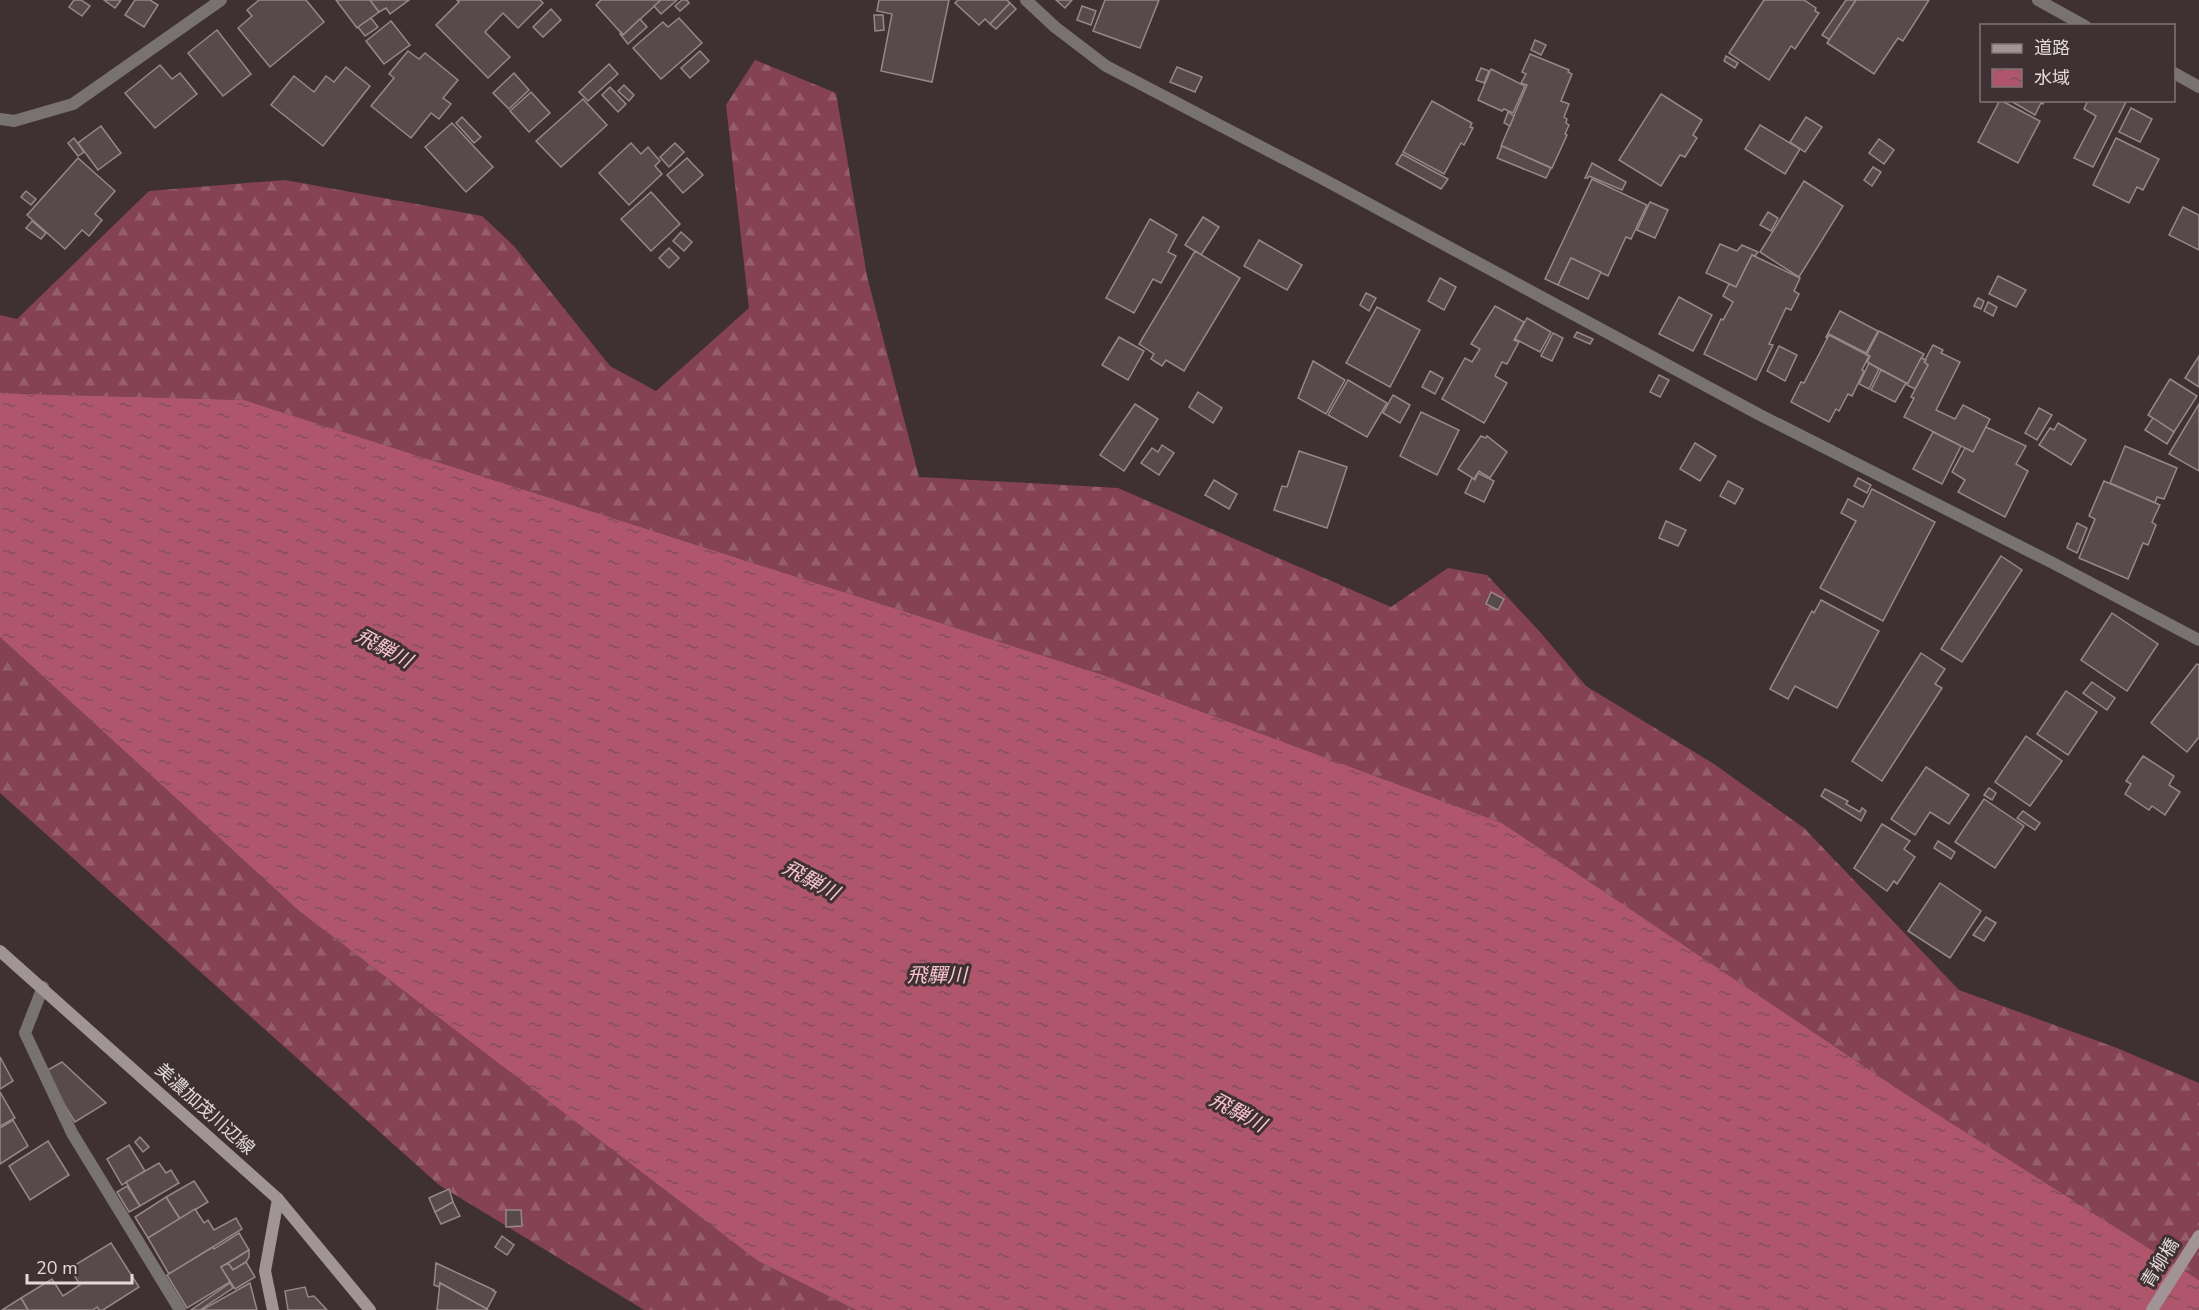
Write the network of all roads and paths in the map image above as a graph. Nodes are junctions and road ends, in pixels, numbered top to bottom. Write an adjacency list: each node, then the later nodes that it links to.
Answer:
1 (221, 0): 7 (street)
2 (1026, 0): 8 (street)
3 (2038, 0): 4 (street)
4 (2081, 24)
5 (2175, 74): 6 (street)
6 (2199, 87)
7 (0, 118)
8 (2199, 640)
9 (0, 951): 10 (main road, 美濃加茂川辺線)
10 (43, 987): 11 (main road, 美濃加茂川辺線); 13 (street)
11 (278, 1199): 14 (main road); 15 (main road, 美濃加茂川辺線)
12 (2199, 1236): 16 (main road, 青柳橋)
13 (180, 1310)
14 (273, 1310)
15 (370, 1310)
16 (2152, 1310)

